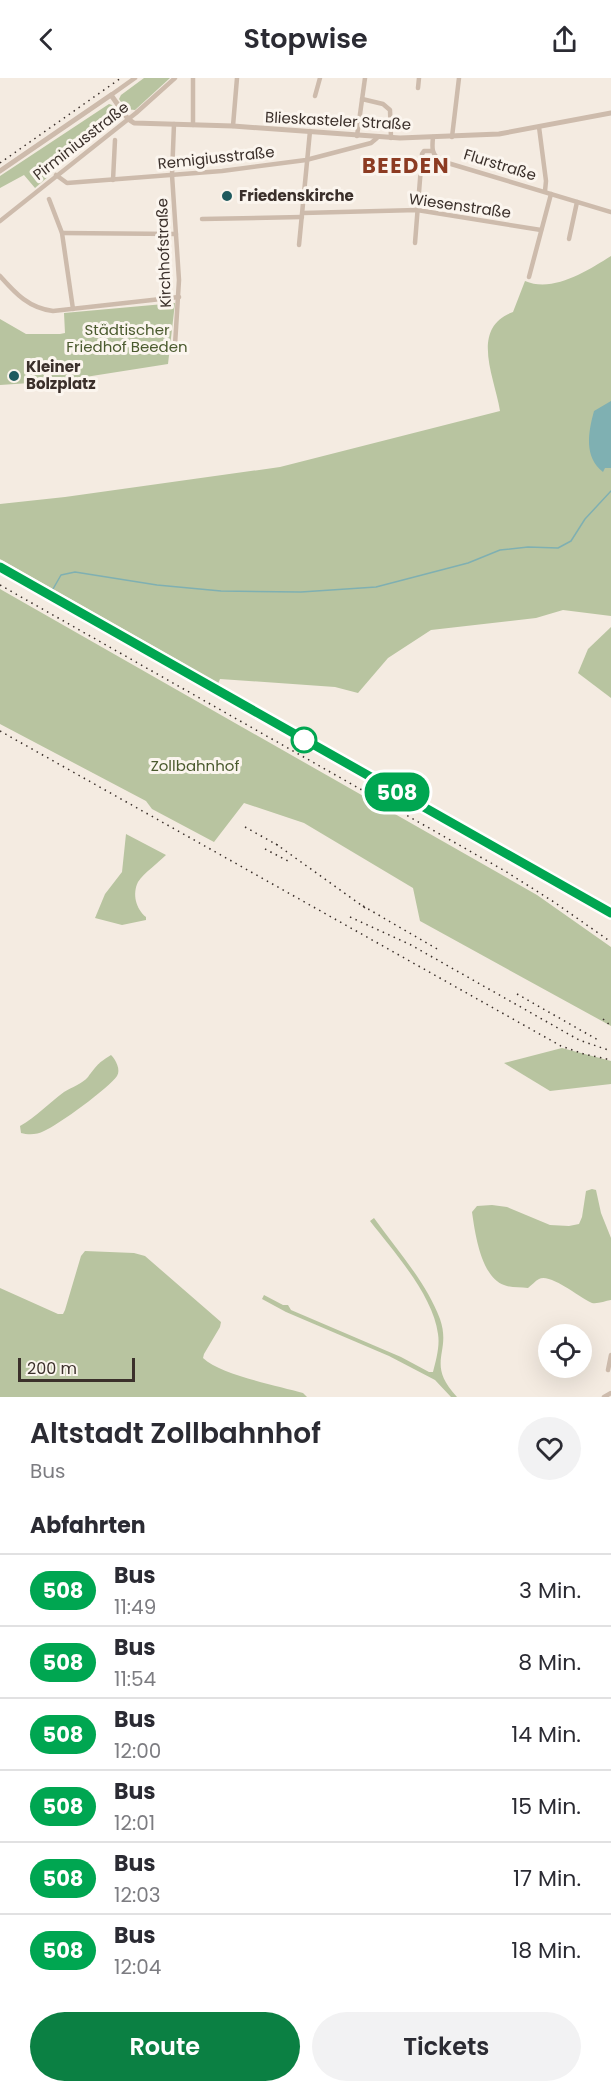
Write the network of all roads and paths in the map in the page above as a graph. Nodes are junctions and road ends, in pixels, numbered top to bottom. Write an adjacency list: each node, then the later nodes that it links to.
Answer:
1 (135, 78): 10 (street)
2 (175, 78): 14 (street, Pirminiusstraße)
3 (193, 78): 16 (street)
4 (237, 78): 17 (street)
5 (320, 78): 11 (street)
6 (365, 78): 12 (street)
7 (419, 78): 9 (street)
8 (459, 78): 22 (street)
9 (418, 88)
10 (111, 95): 14 (street); 28 (street)
11 (315, 96)
12 (362, 99): 20 (street); 24 (street)
13 (611, 113): 18 (street, Blieskasteler Straße)
14 (128, 119): 15 (street, Blieskasteler Straße); 29 (street, Pirminiusstraße)
15 (174, 124): 16 (street, Blieskasteler Straße); 30 (street, Kirchhofstraße)
16 (193, 125): 17 (street, Blieskasteler Straße)
17 (233, 126): 19 (street, Blieskasteler Straße)
18 (539, 127): 22 (street, Blieskasteler Straße); 32 (street)
19 (310, 132): 20 (street, Blieskasteler Straße); 27 (street)
20 (357, 136): 23 (street, Blieskasteler Straße)
21 (433, 137): 22 (street, Blieskasteler Straße); 24 (street, Blieskasteler Straße); 26 (street)
22 (452, 137)
23 (377, 138): 24 (street, Blieskasteler Straße); 27 (street, Remigiusstraße)
24 (391, 138)
25 (115, 140): 31 (street)
26 (432, 151): 32 (street, Flurstraße); 36 (street)
27 (306, 160): 30 (street, Remigiusstraße); 38 (street)
28 (0, 171)
29 (57, 175): 31 (street, Remigiusstraße); 40 (street, Pirminiusstraße)
30 (172, 175): 31 (street, Remigiusstraße); 43 (street, Kirchhofstraße)
31 (113, 180)
32 (545, 191): 33 (street, Flurstraße)
33 (551, 194): 35 (street, Flurstraße); 41 (street)
34 (49, 199): 42 (street)
35 (577, 202): 37 (street, Flurstraße); 44 (street)
36 (417, 210): 38 (street, Wiesenstraße); 41 (street, Wiesenstraße); 45 (street)
37 (611, 212)
38 (303, 215): 39 (street, Wiesenstraße); 46 (street)
39 (202, 219)
40 (0, 221)
41 (541, 230): 48 (street)
42 (62, 233): 43 (street); 50 (street)
43 (176, 234): 49 (street, Kirchhofstraße)
44 (569, 239)
45 (415, 243)
46 (299, 245)
47 (0, 276): 50 (street)
48 (529, 277)
49 (179, 297): 50 (street); 51 (street, Kirchhofstraße)
50 (73, 309)
51 (175, 345)
52 (0, 567): 53 (main road)
53 (611, 913)
54 (611, 1355): 55 (street)
55 (608, 1370)
56 (611, 1393): 57 (street)
57 (604, 1397)

